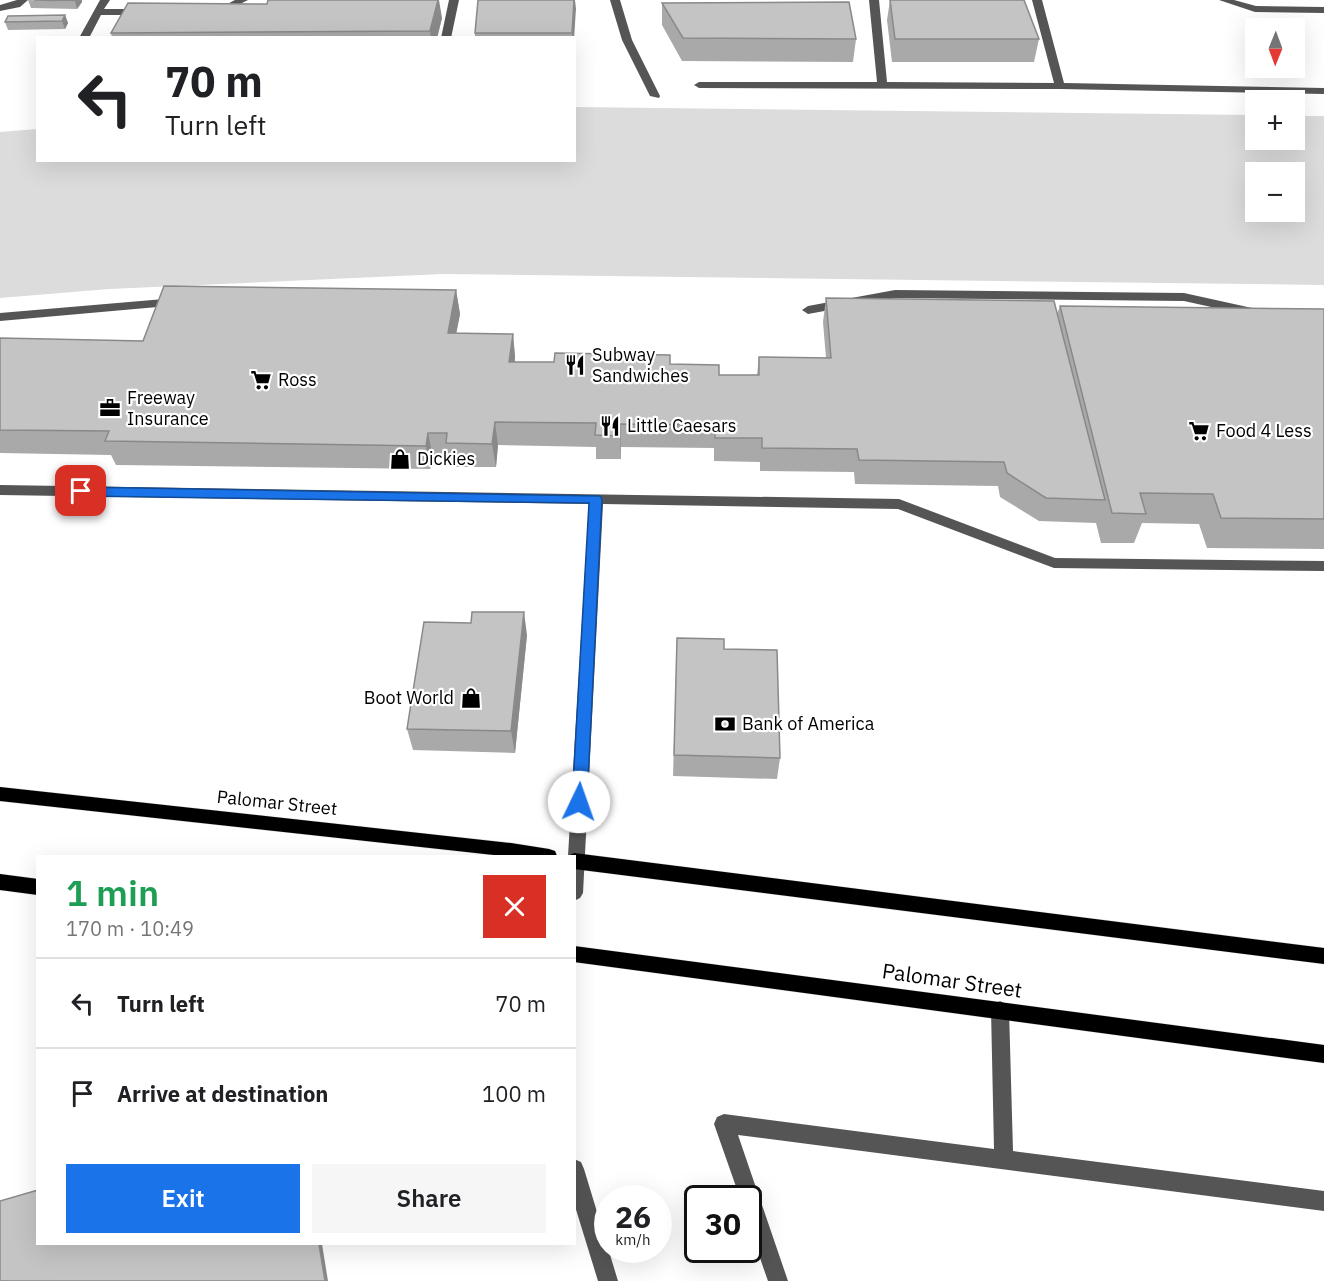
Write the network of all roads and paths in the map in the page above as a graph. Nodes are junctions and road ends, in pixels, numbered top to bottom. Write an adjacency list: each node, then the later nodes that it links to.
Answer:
1 (23, 0): 9 (street)
2 (105, 0): 12 (street)
3 (243, 0): 11 (street)
4 (454, 0): 15 (street)
5 (615, 0): 20 (street)
6 (873, 0): 17 (street)
7 (1037, 0): 18 (street)
8 (1224, 0): 10 (street)
9 (0, 8)
10 (1324, 10)
11 (212, 11)
12 (98, 12): 13 (street); 14 (street)
13 (155, 12)
14 (85, 36)
15 (446, 36)
16 (699, 85): 17 (street)
17 (882, 86): 18 (street)
18 (1060, 86): 19 (street)
19 (1324, 91)
20 (655, 96)
21 (191, 301): 24 (street)
22 (808, 310): 23 (street)
23 (1265, 315)
24 (0, 317)
25 (0, 490): 26 (street)
26 (596, 499): 27 (street); 30 (street)
27 (1324, 566)
28 (0, 794): 29 (main road, Palomar Street)
29 (543, 855)
30 (575, 855)
31 (576, 861): 35 (main road)
32 (0, 882): 33 (main road)
33 (36, 887)
34 (576, 954): 36 (main road, Palomar Street)
35 (1324, 956)
36 (1000, 1010): 37 (main road, Palomar Street); 38 (street)
37 (1324, 1054)
38 (1004, 1161): 40 (street); 42 (street)
39 (576, 1176): 41 (street)
40 (1324, 1201)
41 (608, 1281)
42 (778, 1281)

